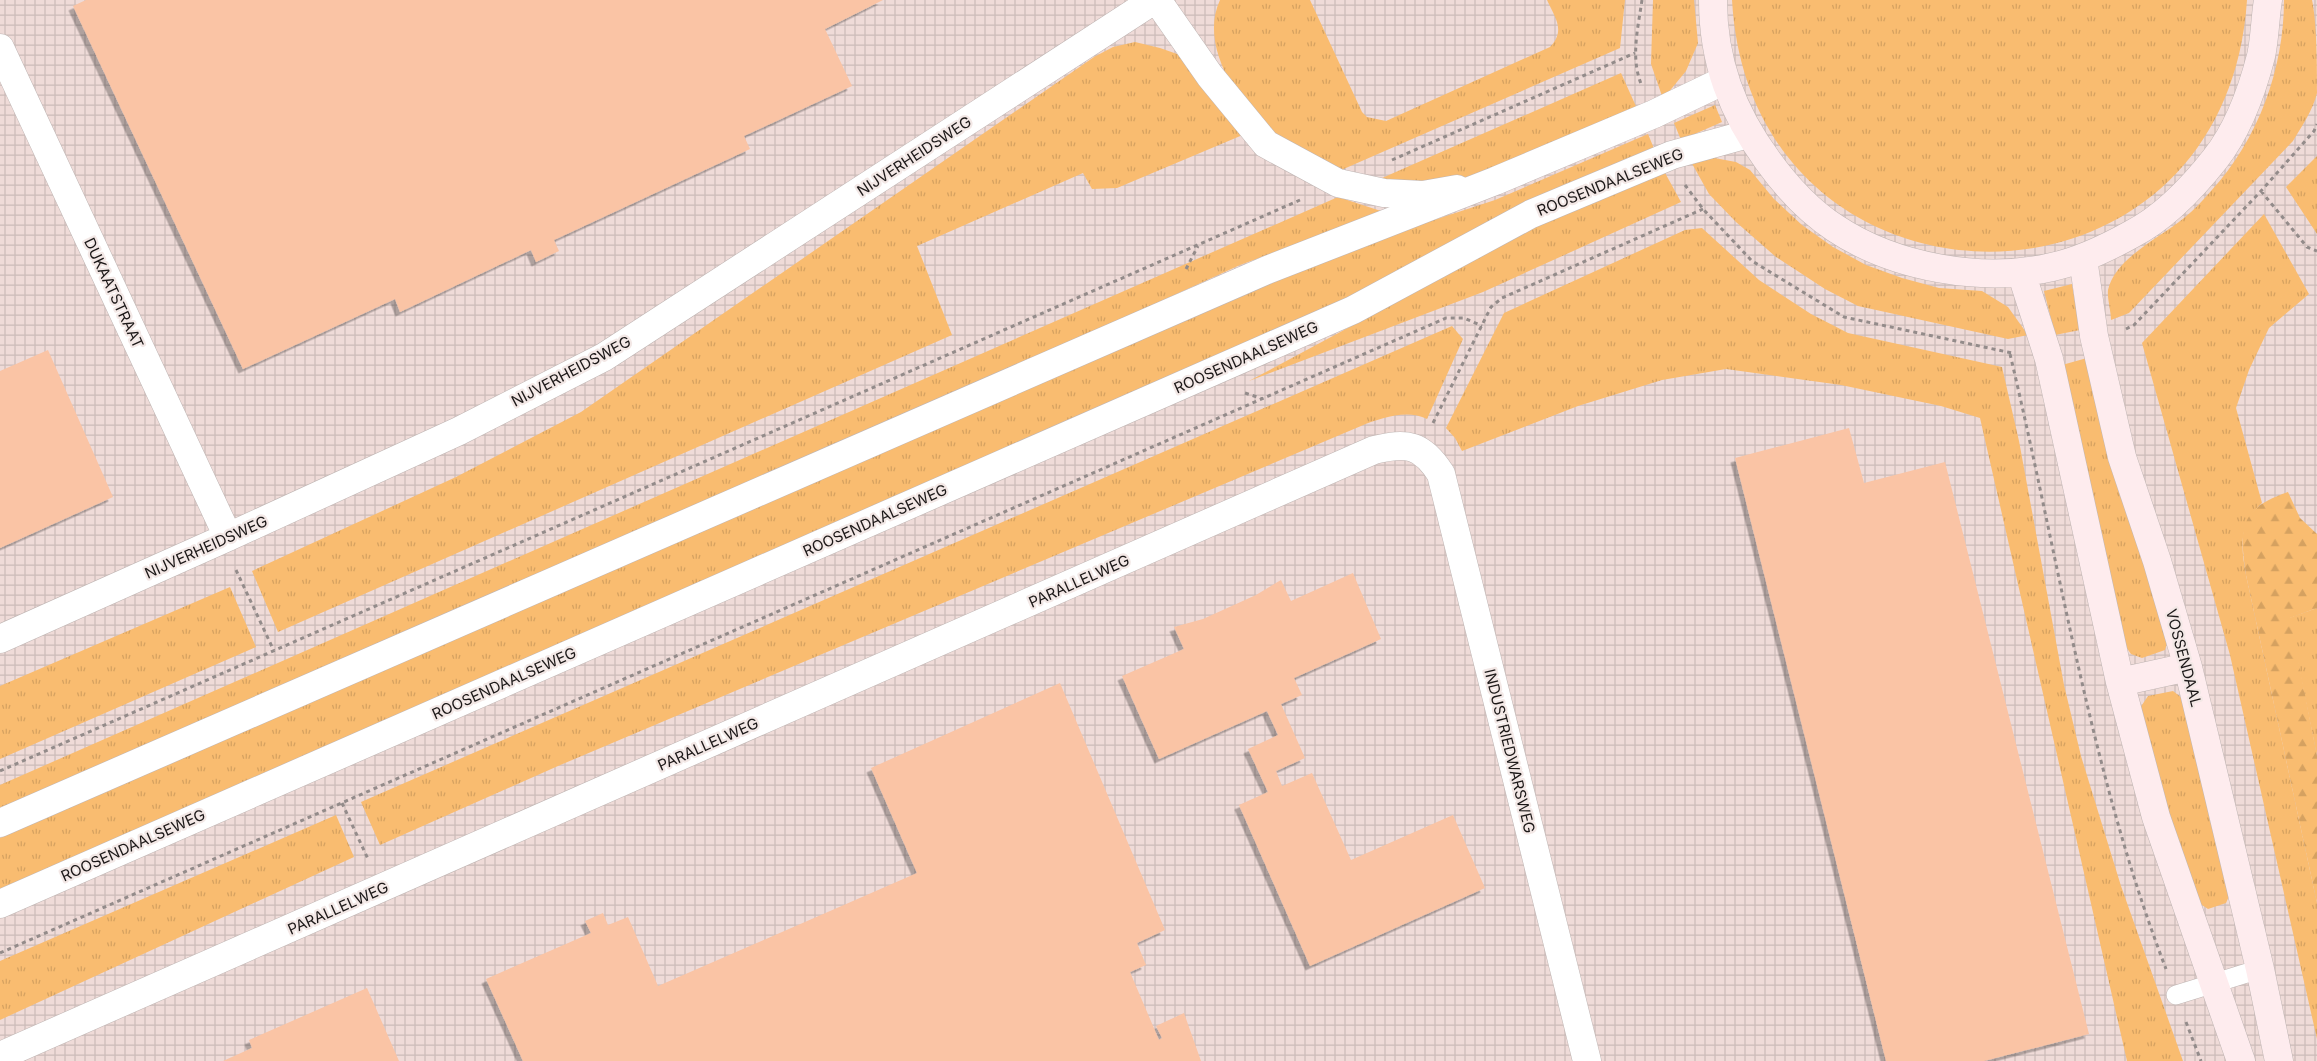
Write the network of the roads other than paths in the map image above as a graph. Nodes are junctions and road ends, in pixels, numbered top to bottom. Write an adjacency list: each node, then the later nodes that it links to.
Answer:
1 (1155, 0): 7 (street, NIJVERHEIDSWEG); 11 (street, NIJVERHEIDSWEG)
2 (1713, 0): 5 (main road)
3 (2268, 0): 8 (main road)
4 (0, 48): 11 (street, DUKAATSTRAAT)
5 (1725, 80): 6 (main road); 7 (street)
6 (1748, 134): 9 (main road); 16 (street, ROOSENDAALSEWEG)
7 (1495, 181): 15 (street)
8 (2083, 258): 9 (main road); 13 (main road, VOSSENDAAL)
9 (2021, 272): 14 (main road)
10 (1419, 450): 20 (street, PARALLELWEG); 21 (street, INDUSTRIEDWARSWEG)
11 (228, 538): 12 (street, NIJVERHEIDSWEG)
12 (0, 639)
13 (2188, 667): 14 (main road); 17 (main road, VOSSENDAAL)
14 (2120, 682): 18 (main road)
15 (0, 823)
16 (0, 904)
17 (2260, 969): 18 (lane); 23 (main road, VOSSENDAAL)
18 (2213, 984): 19 (lane); 22 (main road)
19 (2176, 996)
20 (0, 1056)
21 (1587, 1061)
22 (2241, 1061)
23 (2279, 1061)

